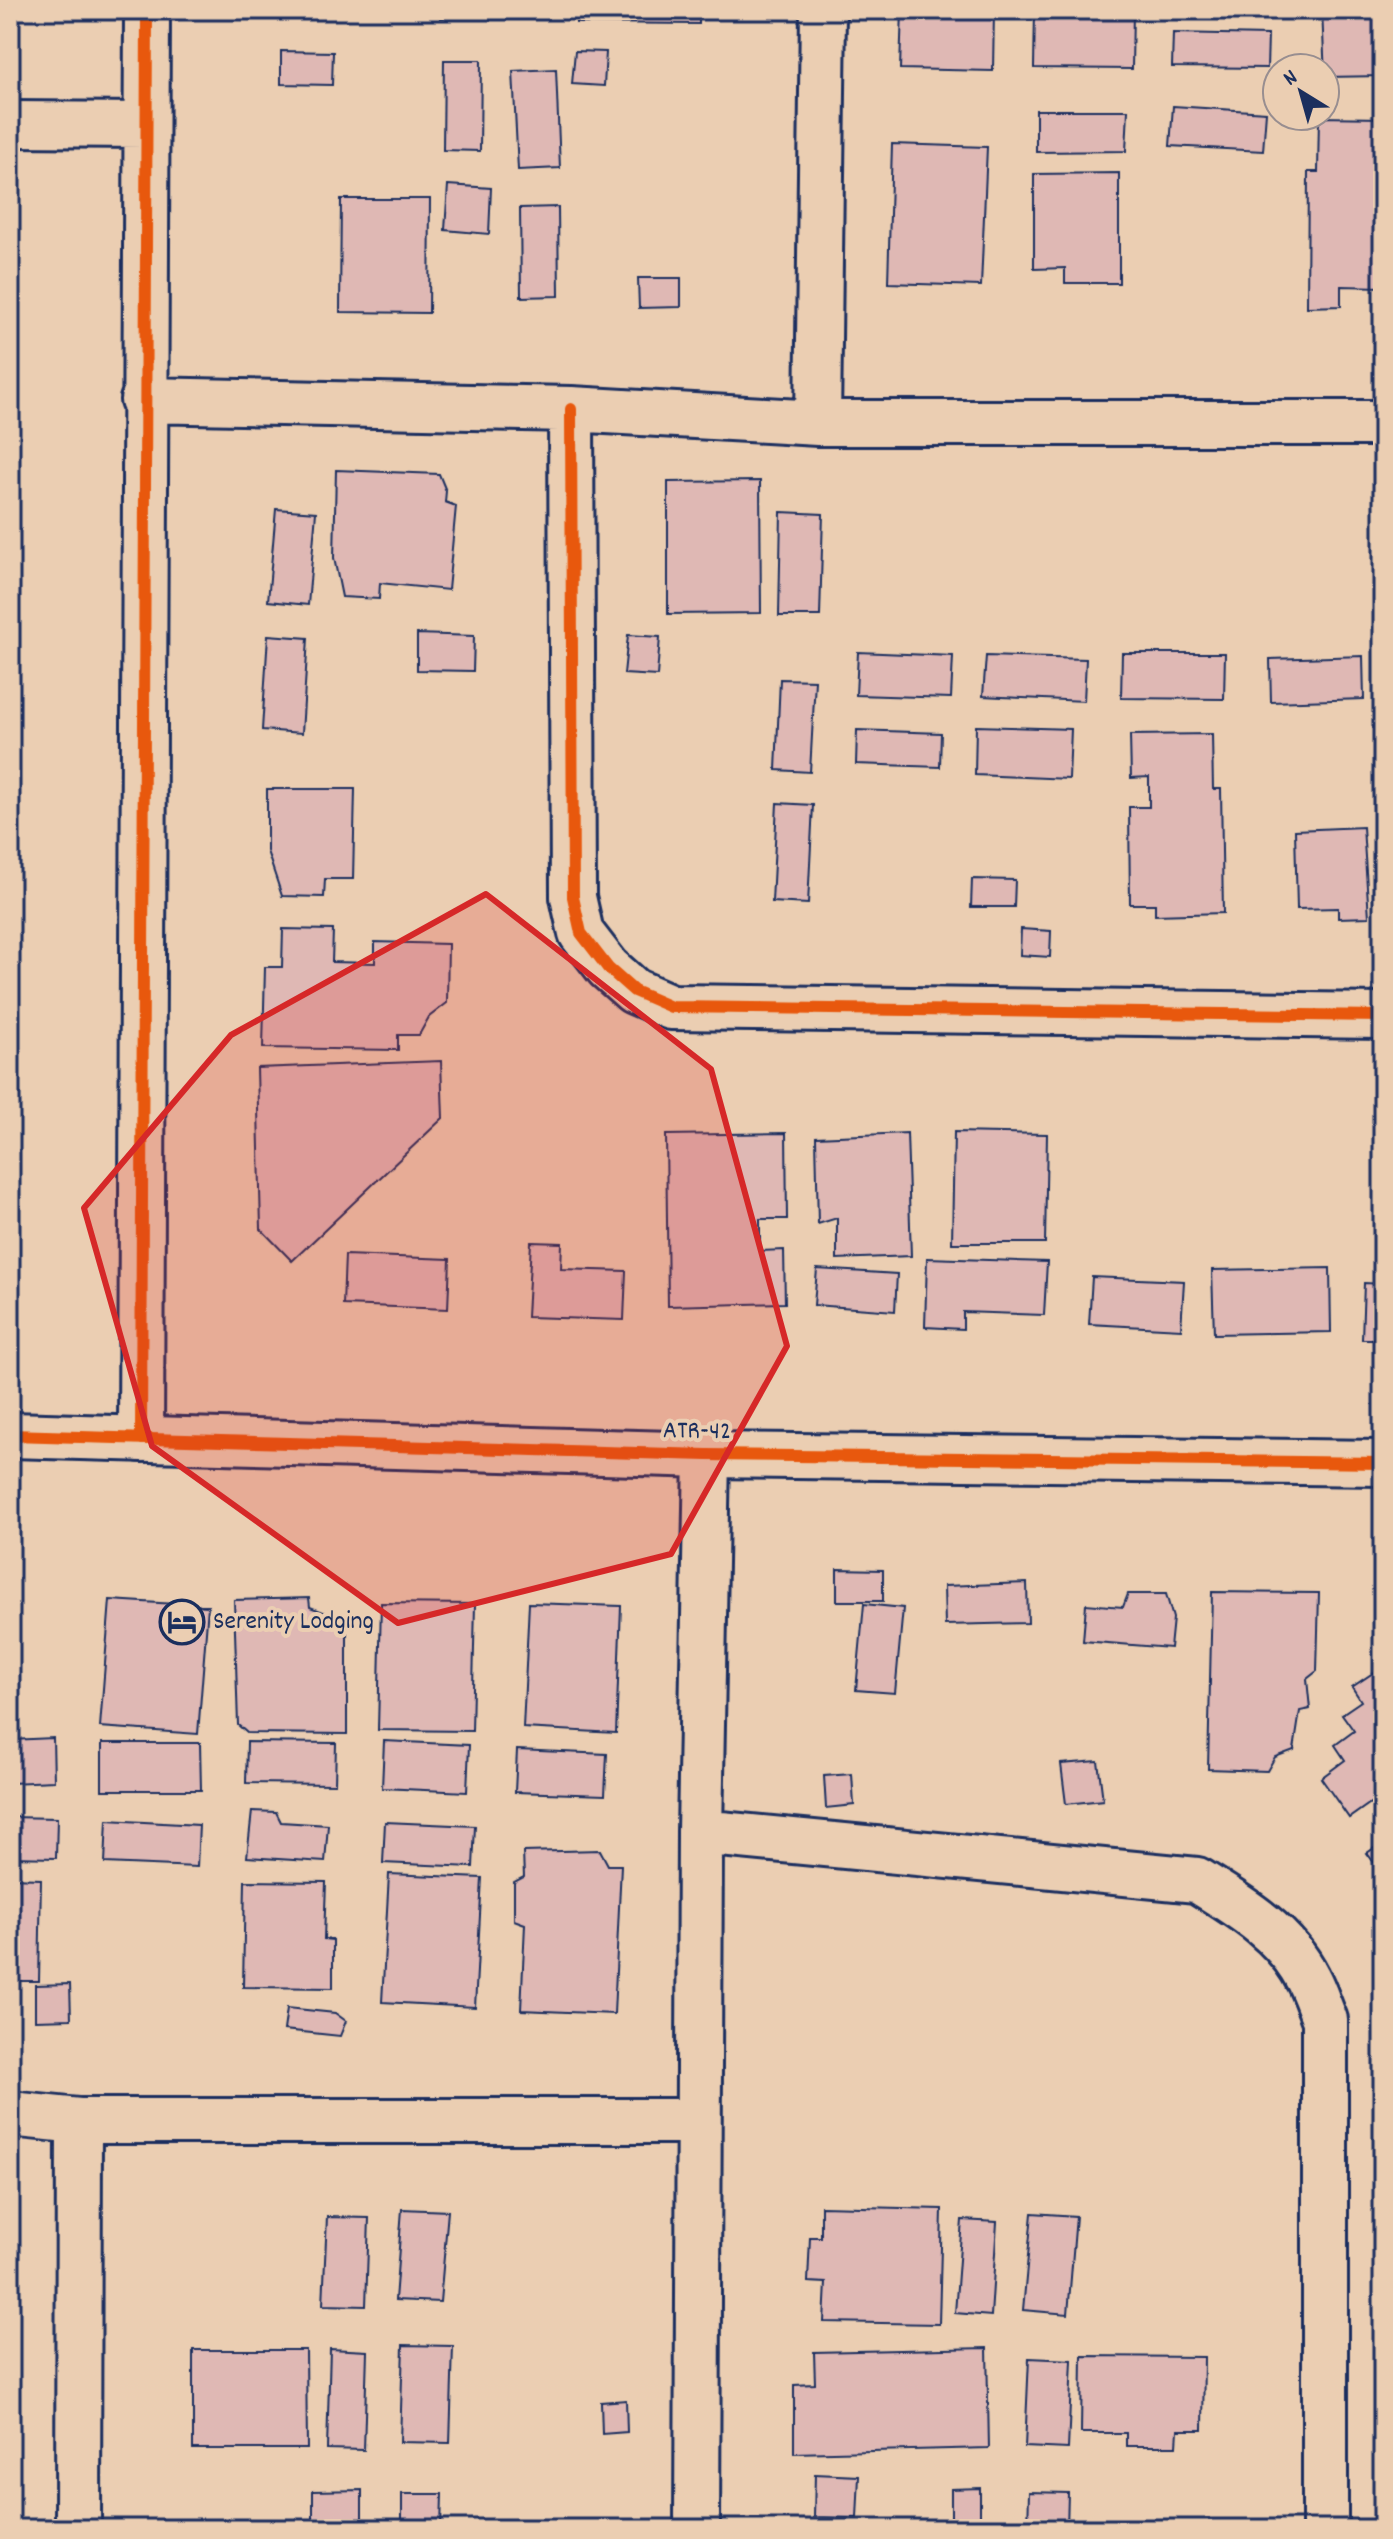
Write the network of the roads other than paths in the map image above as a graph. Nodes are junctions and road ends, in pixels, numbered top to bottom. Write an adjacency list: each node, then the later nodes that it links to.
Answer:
1 (147, 10): 4 (street)
2 (823, 10): 7 (street)
3 (10, 124): 4 (street)
4 (146, 125): 5 (street)
5 (143, 400): 6 (street); 11 (street)
6 (571, 409): 7 (street); 9 (street)
7 (818, 423): 8 (street)
8 (1383, 423)
9 (1383, 1016)
10 (10, 1435): 11 (street, ATR-42)
11 (141, 1439): 12 (street, ATR-42)
12 (707, 1455): 13 (street, ATR-42); 14 (street)
13 (1383, 1463)
14 (700, 1832): 17 (street); 20 (street)
15 (10, 2114): 16 (street)
16 (79, 2121): 17 (street); 18 (street)
17 (698, 2121): 19 (street)
18 (78, 2529)
19 (697, 2529)
20 (1325, 2529)

